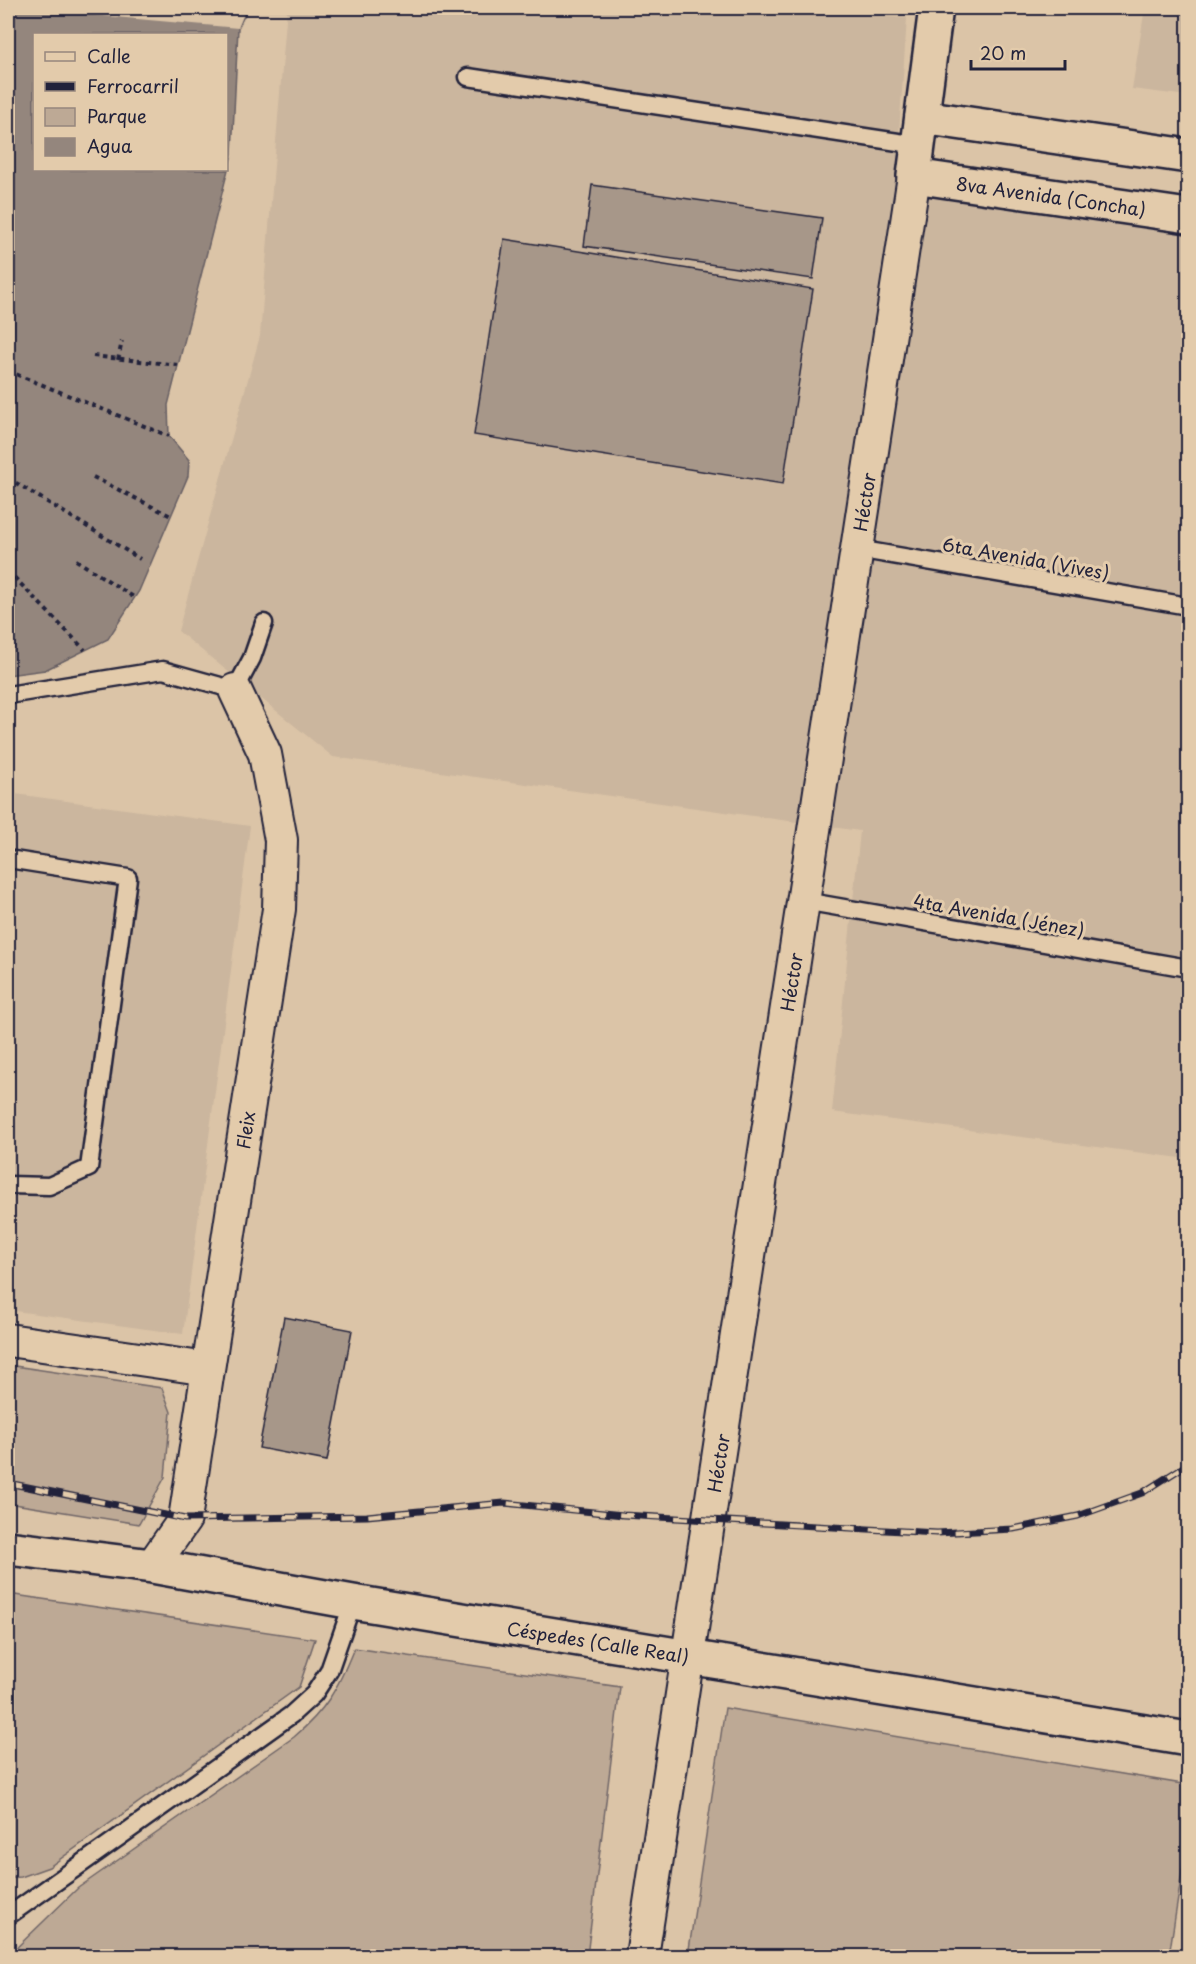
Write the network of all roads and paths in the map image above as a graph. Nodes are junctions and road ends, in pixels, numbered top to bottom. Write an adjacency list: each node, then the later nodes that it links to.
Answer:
1 (936, 8): 3 (main road, Héctor)
2 (468, 77): 3 (lane)
3 (918, 146): 4 (main road); 5 (main road, 8va Avenida (Concha)); 15 (street, Héctor)
4 (1188, 156)
5 (1188, 216)
6 (122, 341): 8 (path)
7 (93, 356): 8 (path)
8 (118, 360): 9 (path)
9 (178, 365)
10 (8, 371): 11 (path)
11 (169, 436)
12 (93, 477): 14 (path)
13 (8, 478): 16 (path)
14 (171, 516)
15 (857, 549): 20 (lane, 6ta Avenida (Vives)); 26 (street, Héctor)
16 (140, 559)
17 (76, 560): 19 (path)
18 (8, 571): 22 (path)
19 (135, 598)
20 (1188, 606)
21 (264, 623): 23 (lane)
22 (85, 650)
23 (235, 690): 24 (lane); 30 (street, Fleix)
24 (8, 695)
25 (8, 859): 28 (lane)
26 (804, 901): 27 (lane, 4ta Avenida (Jénez)); 34 (street, Héctor)
27 (1188, 968)
28 (8, 1185)
29 (8, 1340): 30 (street)
30 (208, 1369): 32 (street, Fleix)
31 (8, 1548): 32 (main road, Céspedes (Calle Real))
32 (152, 1566): 33 (main road, Céspedes (Calle Real))
33 (353, 1602): 34 (main road, Céspedes (Calle Real)); 36 (lane)
34 (688, 1656): 35 (main road, Céspedes (Calle Real)); 37 (street, Héctor)
35 (1188, 1739)
36 (8, 1916)
37 (642, 1956)

